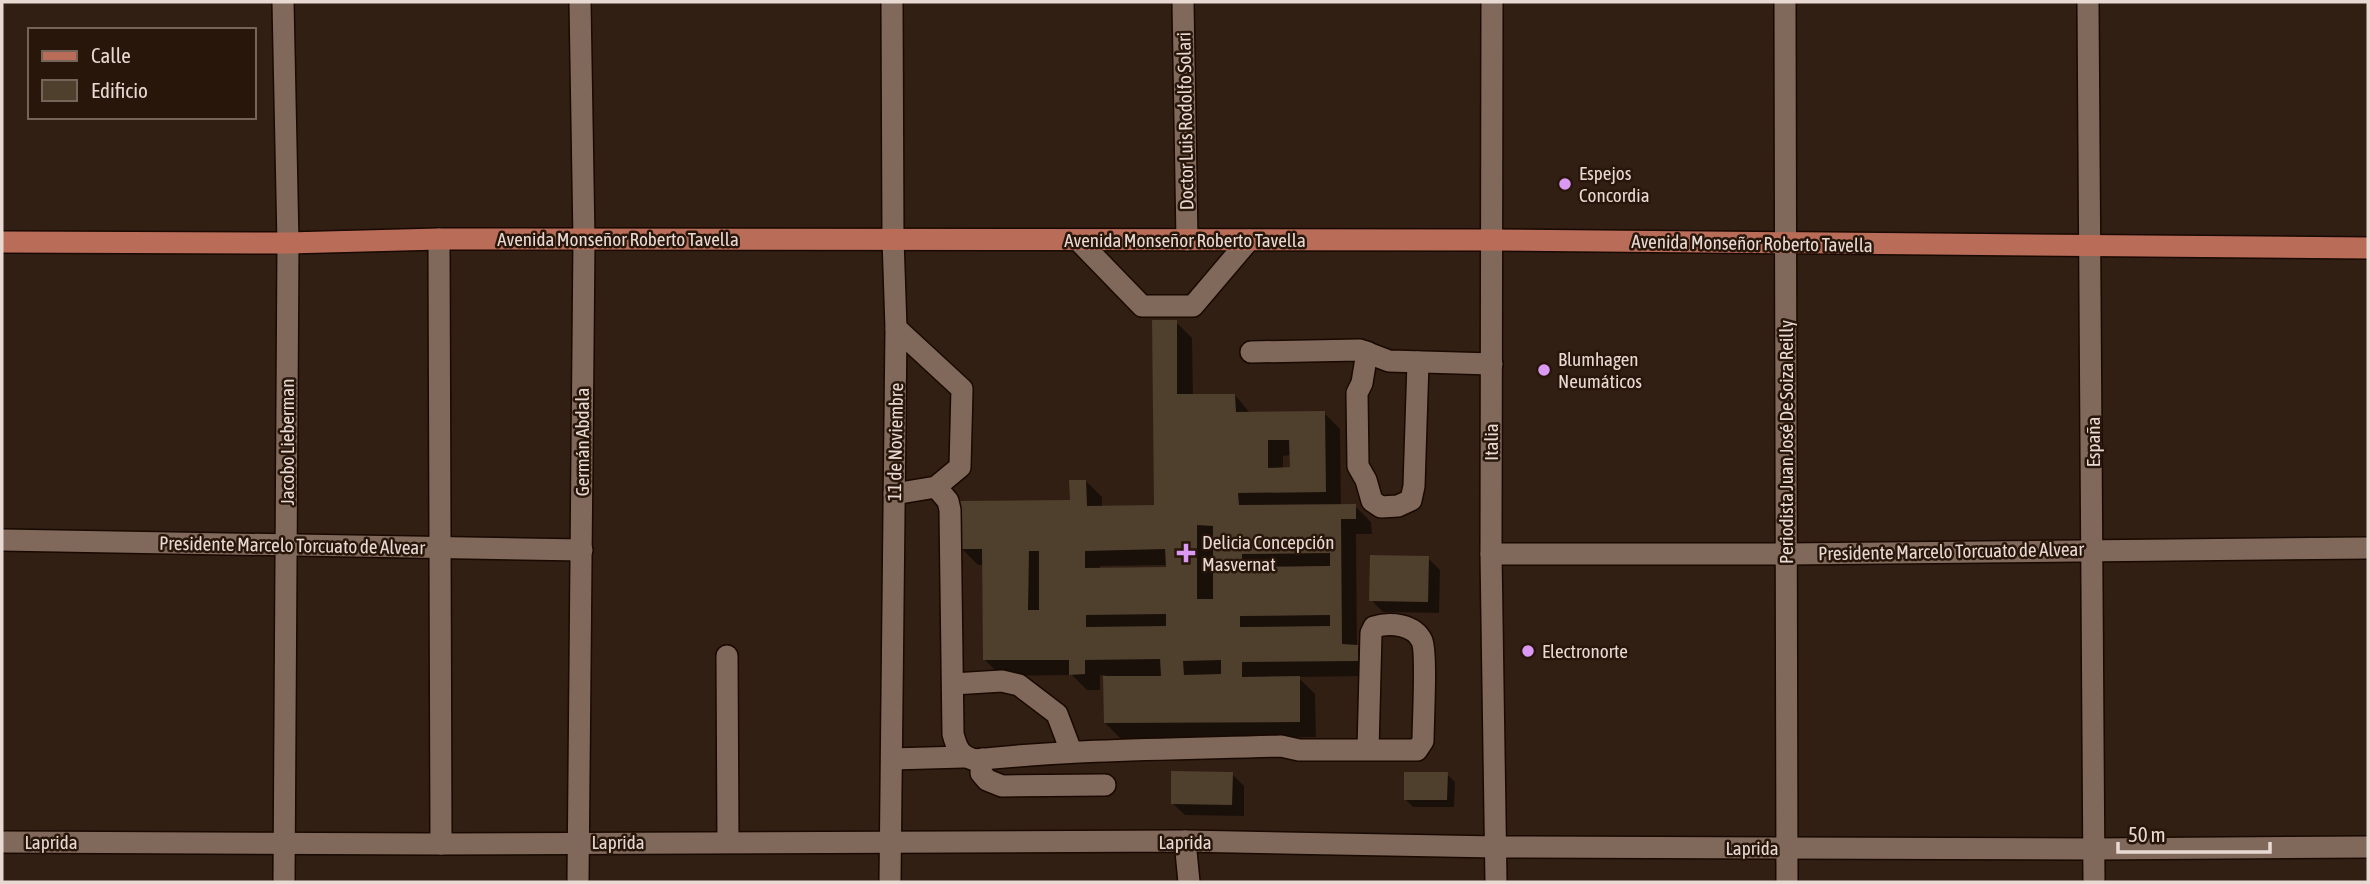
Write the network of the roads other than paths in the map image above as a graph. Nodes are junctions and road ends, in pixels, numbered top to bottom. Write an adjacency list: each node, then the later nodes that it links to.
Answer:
1 (283, 2): 16 (street, Jacobo Lieberman)
2 (580, 2): 10 (street, Germán Abdala)
3 (892, 2): 9 (street, 11 de Noviembre)
4 (1183, 2): 12 (street, Doctor Luis Rodolfo Solari)
5 (1492, 2): 14 (street, Italia)
6 (1785, 2): 17 (street, Periodista Juan José De Soiza Reilly)
7 (2088, 2): 18 (street, España)
8 (439, 239): 10 (main road, Avenida Monseñor Roberto Tavella); 16 (main road, Avenida Monseñor Roberto Tavella); 29 (street)
9 (893, 239): 10 (main road, Avenida Monseñor Roberto Tavella); 11 (main road, Avenida Monseñor Roberto Tavella); 20 (street, 11 de Noviembre)
10 (584, 240): 32 (street, Germán Abdala)
11 (1078, 240): 12 (main road, Avenida Monseñor Roberto Tavella); 13 (street)
12 (1186, 240): 13 (main road, Avenida Monseñor Roberto Tavella)
13 (1249, 240): 14 (main road, Avenida Monseñor Roberto Tavella)
14 (1492, 240): 17 (main road, Avenida Monseñor Roberto Tavella); 24 (street, Italia)
15 (2, 242): 16 (main road, Avenida Monseñor Roberto Tavella)
16 (288, 243): 28 (street, Jacobo Lieberman)
17 (1786, 244): 18 (main road, Avenida Monseñor Roberto Tavella); 34 (street, Periodista Juan José De Soiza Reilly)
18 (2091, 245): 19 (main road, Avenida Monseñor Roberto Tavella); 31 (street, España)
19 (2368, 248)
20 (896, 328): 25 (street); 26 (street, 11 de Noviembre)
21 (1251, 352): 22 (street)
22 (1367, 352): 23 (street); 23 (street)
23 (1418, 362): 24 (street)
24 (1492, 364): 33 (street, Italia)
25 (936, 487): 26 (street); 36 (street)
26 (894, 494): 40 (street, 11 de Noviembre)
27 (2, 540): 28 (street, Presidente Marcelo Torcuato de Alvear)
28 (287, 545): 29 (street, Presidente Marcelo Torcuato de Alvear); 47 (street, Jacobo Lieberman)
29 (439, 548): 32 (street, Presidente Marcelo Torcuato de Alvear); 48 (street)
30 (2368, 548): 31 (street, Presidente Marcelo Torcuato de Alvear)
31 (2093, 549): 34 (street, Presidente Marcelo Torcuato de Alvear); 52 (street, España)
32 (582, 550): 44 (street, Germán Abdala)
33 (1491, 554): 34 (street, Presidente Marcelo Torcuato de Alvear); 49 (street, Italia)
34 (1787, 554): 51 (street, Periodista Juan José De Soiza Reilly)
35 (727, 656): 45 (street)
36 (953, 684): 38 (street); 39 (street)
37 (1368, 750): 37 (street); 38 (street)
38 (1071, 751): 39 (street)
39 (972, 758): 40 (street); 41 (street)
40 (891, 759): 46 (street, 11 de Noviembre)
41 (1105, 785)
42 (1185, 841): 46 (street, Laprida); 49 (street, Laprida); 56 (street)
43 (2, 842): 47 (street, Laprida)
44 (578, 842): 45 (street, Laprida); 48 (street, Laprida); 54 (street, Germán Abdala)
45 (728, 842): 46 (street, Laprida)
46 (891, 842): 55 (street, 11 de Noviembre)
47 (284, 844): 48 (street, Laprida); 53 (street, Jacobo Lieberman)
48 (441, 844)
49 (1496, 847): 51 (street, Laprida); 57 (street, Italia)
50 (2368, 847): 52 (street, Laprida)
51 (1787, 848): 52 (street, Laprida); 58 (street, Periodista Juan José De Soiza Reilly)
52 (2094, 849): 59 (street, España)
53 (284, 882)
54 (579, 882)
55 (890, 882)
56 (1189, 882)
57 (1496, 882)
58 (1787, 882)
59 (2094, 882)

